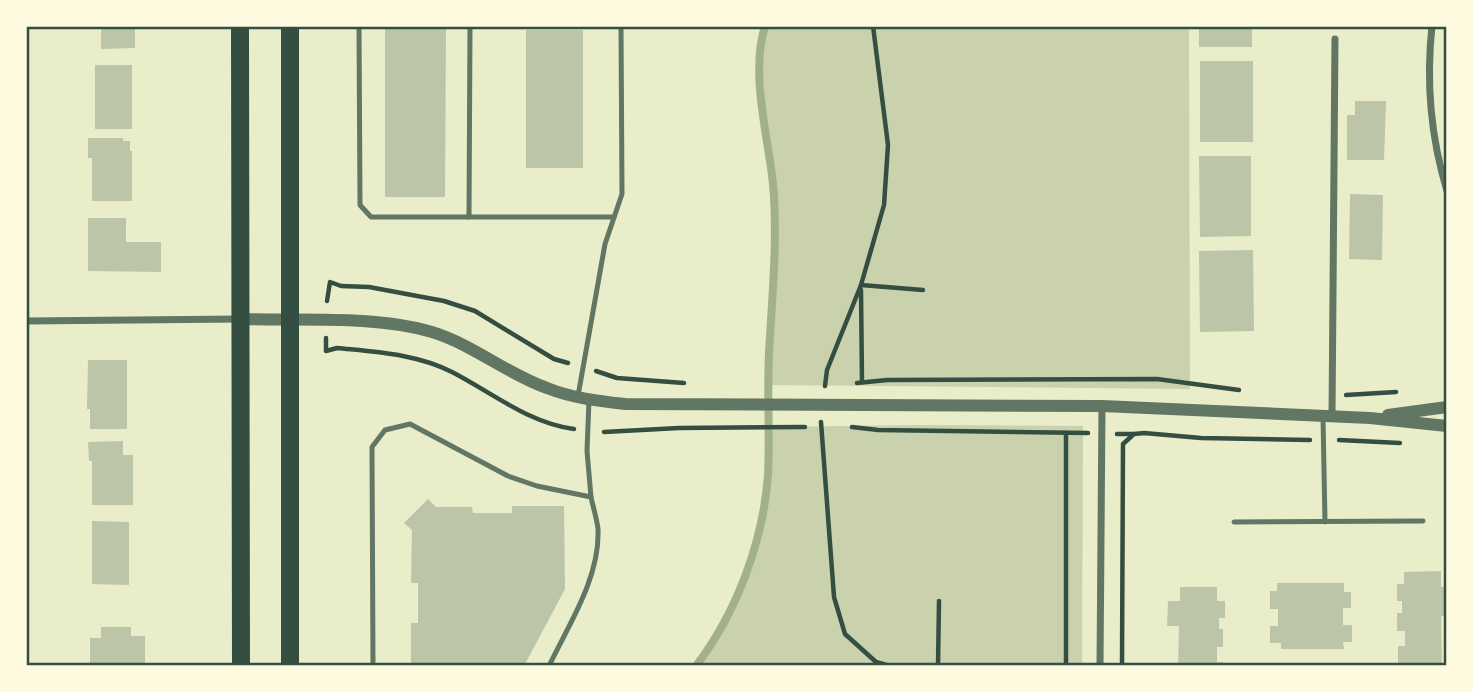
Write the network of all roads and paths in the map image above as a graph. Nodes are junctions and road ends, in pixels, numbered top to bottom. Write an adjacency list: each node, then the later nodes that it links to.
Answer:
1 (240, 26): 14 (main road)
2 (290, 26): 15 (main road)
3 (359, 26): 10 (lane)
4 (470, 26): 10 (lane)
5 (621, 26): 11 (lane)
6 (873, 26): 12 (path)
7 (1432, 26): 9 (street)
8 (1335, 39): 22 (street)
9 (1447, 191)
10 (470, 217): 11 (lane)
11 (614, 217): 23 (lane)
12 (861, 285): 13 (path); 17 (path); 19 (path)
13 (923, 290)
14 (241, 319): 15 (street); 16 (street); 43 (main road)
15 (290, 320): 23 (street); 44 (main road)
16 (26, 321)
17 (862, 383): 18 (path); 20 (path)
18 (853, 384)
19 (824, 391)
20 (1243, 391)
21 (1407, 391): 22 (path)
22 (1332, 396): 27 (street)
23 (583, 398): 24 (street); 38 (lane)
24 (1102, 406): 27 (street); 34 (street)
25 (1447, 407): 28 (street)
26 (821, 412): 47 (path)
27 (1327, 417): 28 (street); 36 (lane)
28 (1370, 418): 29 (street)
29 (1447, 426)
30 (827, 427): 32 (path)
31 (840, 427): 33 (path)
32 (679, 428)
33 (1066, 433): 34 (path); 49 (path)
34 (1102, 433): 35 (path); 50 (street)
35 (1134, 434): 36 (path); 51 (path)
36 (1324, 440): 37 (path); 40 (lane)
37 (1407, 443)
38 (591, 497): 45 (lane); 46 (lane)
39 (1234, 522): 40 (lane)
40 (1325, 522): 41 (lane)
41 (1423, 522)
42 (939, 601): 48 (path)
43 (240, 666)
44 (290, 666)
45 (373, 666)
46 (549, 666)
47 (890, 666)
48 (938, 666)
49 (1066, 666)
50 (1100, 666)
51 (1122, 666)

